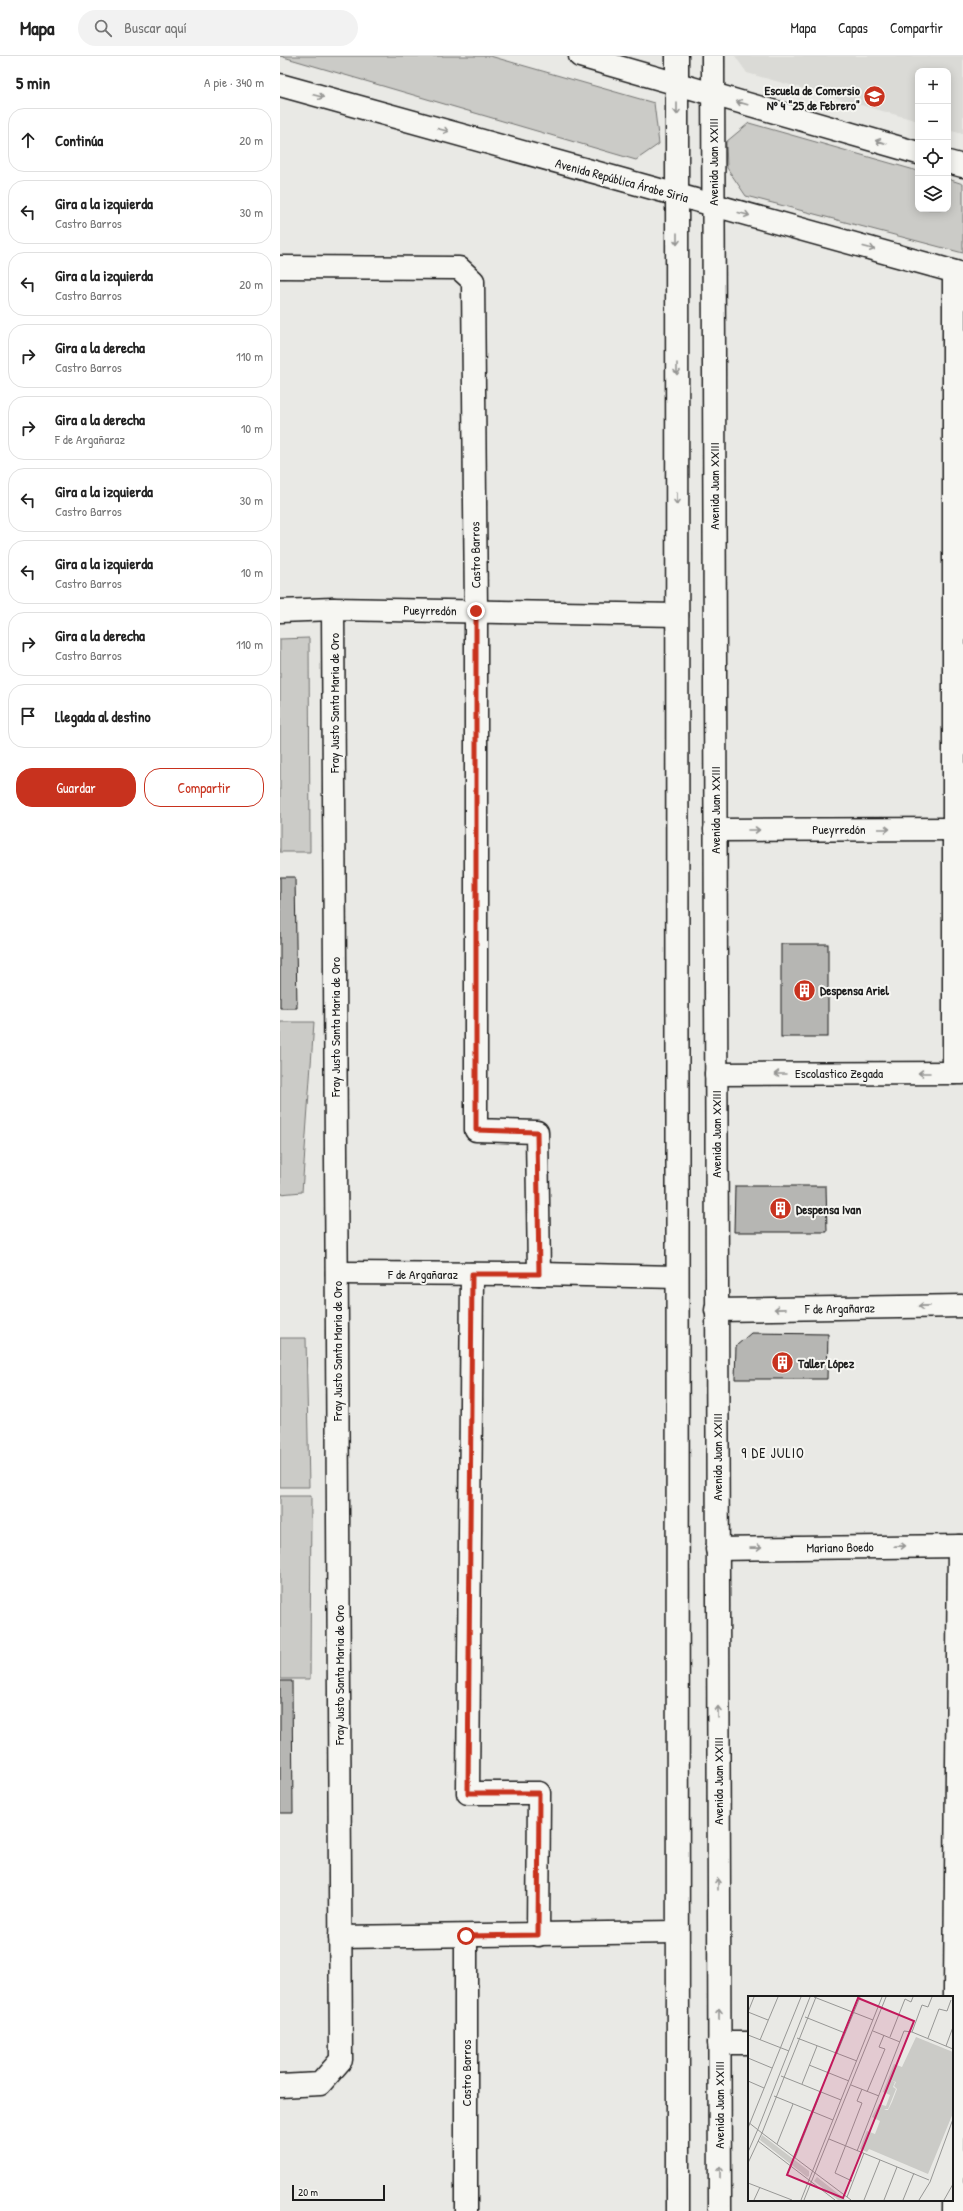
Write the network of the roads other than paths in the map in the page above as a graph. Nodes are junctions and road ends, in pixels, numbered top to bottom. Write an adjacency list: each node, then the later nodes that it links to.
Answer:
1 (580, 56): 4 (street)
2 (677, 56): 4 (street)
3 (712, 56): 6 (street, Avenida Juan XXIII)
4 (677, 84): 6 (street); 10 (street, one-way to 10)
5 (280, 85): 10 (street, Avenida República Árabe Siria, one-way to 10)
6 (713, 94): 7 (street, one-way to 6); 11 (street, Avenida Juan XXIII)
7 (915, 152)
8 (951, 163): 9 (street)
9 (963, 166)
10 (677, 195): 11 (street, Avenida República Árabe Siria); 17 (street, one-way to 17)
11 (713, 205): 13 (street, Avenida República Árabe Siria, one-way to 13); 19 (street, Avenida Juan XXIII)
12 (280, 267): 16 (street, Castro Barros)
13 (958, 273): 18 (street)
14 (333, 609): 15 (street, Pueyrredón); 16 (street, Pueyrredón); 22 (street, Fray Justo Santa Maria de Oro)
15 (280, 611)
16 (476, 611): 17 (street, Pueyrredón); 24 (street, Castro Barros)
17 (677, 615): 25 (street)
18 (959, 829): 19 (street, Pueyrredón, one-way to 18); 20 (street)
19 (715, 830): 21 (street, Avenida Juan XXIII)
20 (959, 1073): 21 (street, Escolastico Zegada, one-way to 21)
21 (716, 1074): 27 (street, Avenida Juan XXIII)
22 (337, 1273): 23 (street, F de Argañaraz); 34 (street, Fray Justo Santa Maria de Oro)
23 (472, 1274): 24 (street, F de Argañaraz); 32 (street)
24 (539, 1274): 25 (street, F de Argañaraz)
25 (677, 1277): 31 (street)
26 (963, 1306): 27 (street, F de Argañaraz, one-way to 27)
27 (716, 1310): 29 (street, Avenida Juan XXIII)
28 (961, 1546): 29 (street, Mariano Boedo, one-way to 28); 30 (street)
29 (717, 1549): 36 (street, Avenida Juan XXIII, one-way to 29)
30 (960, 1792): 35 (street)
31 (676, 1932): 32 (street); 40 (street)
32 (538, 1935): 33 (street)
33 (466, 1936): 34 (street); 39 (street, Castro Barros)
34 (340, 1937): 38 (street, Fray Justo Santa Maria de Oro)
35 (956, 2042): 42 (street)
36 (719, 2043): 37 (street); 41 (street, Avenida Juan XXIII, one-way to 36)
37 (748, 2043)
38 (280, 2086)
39 (466, 2211)
40 (678, 2211)
41 (720, 2211)
42 (953, 2211)

